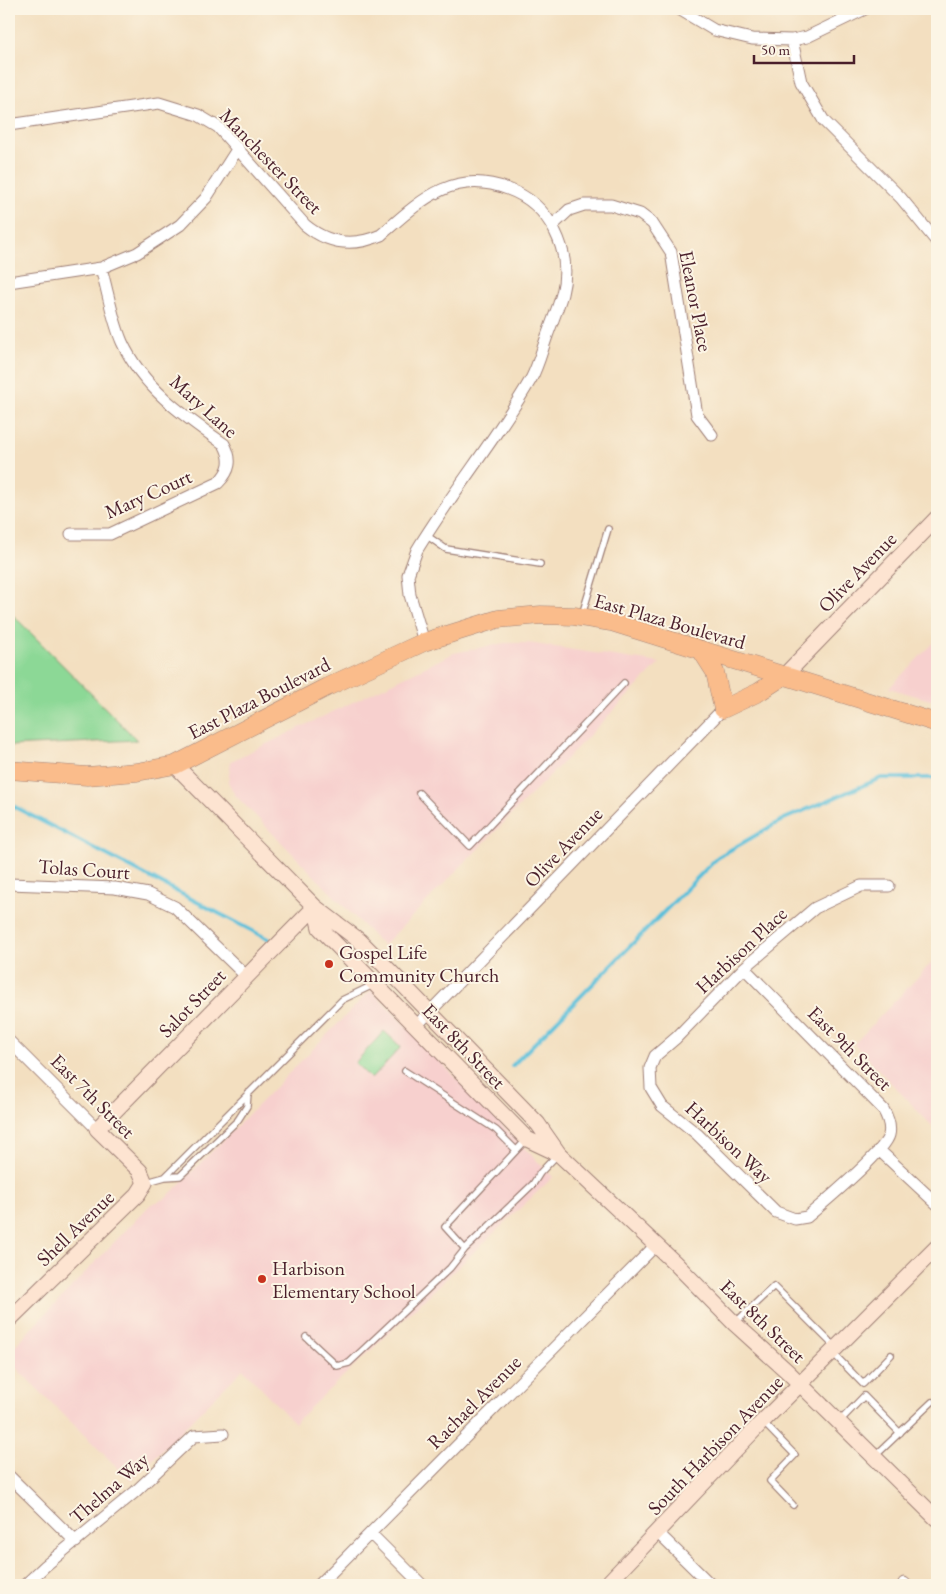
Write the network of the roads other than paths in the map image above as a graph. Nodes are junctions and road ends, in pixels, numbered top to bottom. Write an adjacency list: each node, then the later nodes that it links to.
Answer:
1 (679, 9): 3 (street)
2 (865, 9): 3 (street)
3 (792, 40): 7 (street)
4 (9, 125): 5 (street, Manchester Street)
5 (238, 148): 6 (street, Manchester Street); 8 (street)
6 (553, 225): 10 (street, Eleanor Place); 15 (street, Manchester Street)
7 (937, 242)
8 (101, 268): 9 (street); 11 (street, Mary Lane)
9 (9, 282)
10 (712, 435)
11 (230, 465): 14 (street, Mary Court)
12 (937, 518): 20 (main road, Olive Avenue)
13 (608, 529): 17 (lane)
14 (71, 534)
15 (426, 535): 16 (lane); 18 (street, Manchester Street)
16 (540, 564)
17 (582, 617): 18 (main road, East Plaza Boulevard); 19 (main road, East Plaza Boulevard)
18 (424, 642): 24 (main road, East Plaza Boulevard)
19 (701, 650): 20 (main road, East Plaza Boulevard); 22 (main road)
20 (785, 675): 22 (main road); 23 (main road, East Plaza Boulevard)
21 (624, 683): 26 (lane)
22 (723, 709): 33 (street, Olive Avenue)
23 (937, 723)
24 (175, 765): 25 (main road, East Plaza Boulevard); 29 (main road, East 8th Street)
25 (9, 770)
26 (419, 793)
27 (9, 884): 31 (street, Tolas Court)
28 (889, 886): 30 (street, Harbison Place)
29 (315, 907): 31 (main road, Salot Street); 32 (main road, East 8th Street); 33 (main road, East 8th Street)
30 (744, 968): 37 (street, Harbison Place); 42 (street, East 9th Street)
31 (246, 976): 39 (main road, Salot Street)
32 (375, 983): 34 (main road, East 8th Street); 38 (lane)
33 (430, 1012): 34 (street, Olive Avenue); 43 (main road, East 8th Street)
34 (416, 1026): 40 (main road, East 8th Street)
35 (9, 1041): 39 (street, East 7th Street)
36 (405, 1071): 41 (lane)
37 (650, 1081): 42 (street, Harbison Way)
38 (248, 1093): 44 (lane); 44 (lane)
39 (98, 1129): 45 (main road, East 7th Street)
40 (526, 1139): 41 (lane); 43 (main road, East 8th Street)
41 (516, 1150): 49 (lane)
42 (879, 1150): 46 (street)
43 (559, 1154): 47 (main road, East 8th Street); 49 (lane)
44 (165, 1177): 45 (lane)
45 (145, 1183): 50 (main road, Shell Avenue)
46 (937, 1204)
47 (656, 1245): 51 (main road, East 8th Street); 68 (street, Rachael Avenue)
48 (937, 1247): 53 (main road, South Harbison Avenue)
49 (465, 1250): 52 (lane)
50 (9, 1319)
51 (735, 1324): 53 (lane); 56 (main road, East 8th Street)
52 (306, 1337)
53 (835, 1350): 55 (lane); 56 (main road, South Harbison Avenue)
54 (891, 1355): 55 (lane)
55 (863, 1384): 57 (lane)
56 (800, 1385): 59 (main road, South Harbison Avenue); 60 (main road, East 8th Street)
57 (864, 1396): 60 (lane); 61 (lane)
58 (932, 1402): 61 (lane)
59 (763, 1422): 65 (lane); 67 (main road, South Harbison Avenue)
60 (839, 1422): 63 (main road, East 8th Street)
61 (900, 1433): 63 (lane)
62 (223, 1434): 69 (street, Thelma Way)
63 (874, 1457): 66 (main road, East 8th Street)
64 (9, 1476): 69 (street)
65 (793, 1505)
66 (937, 1519)
67 (658, 1533): 73 (main road, South Harbison Avenue); 74 (street)
68 (371, 1534): 71 (street, Rachael Avenue); 72 (street)
69 (76, 1542): 70 (street, Thelma Way)
70 (25, 1585)
71 (319, 1585)
72 (422, 1585)
73 (606, 1585)
74 (711, 1585)

